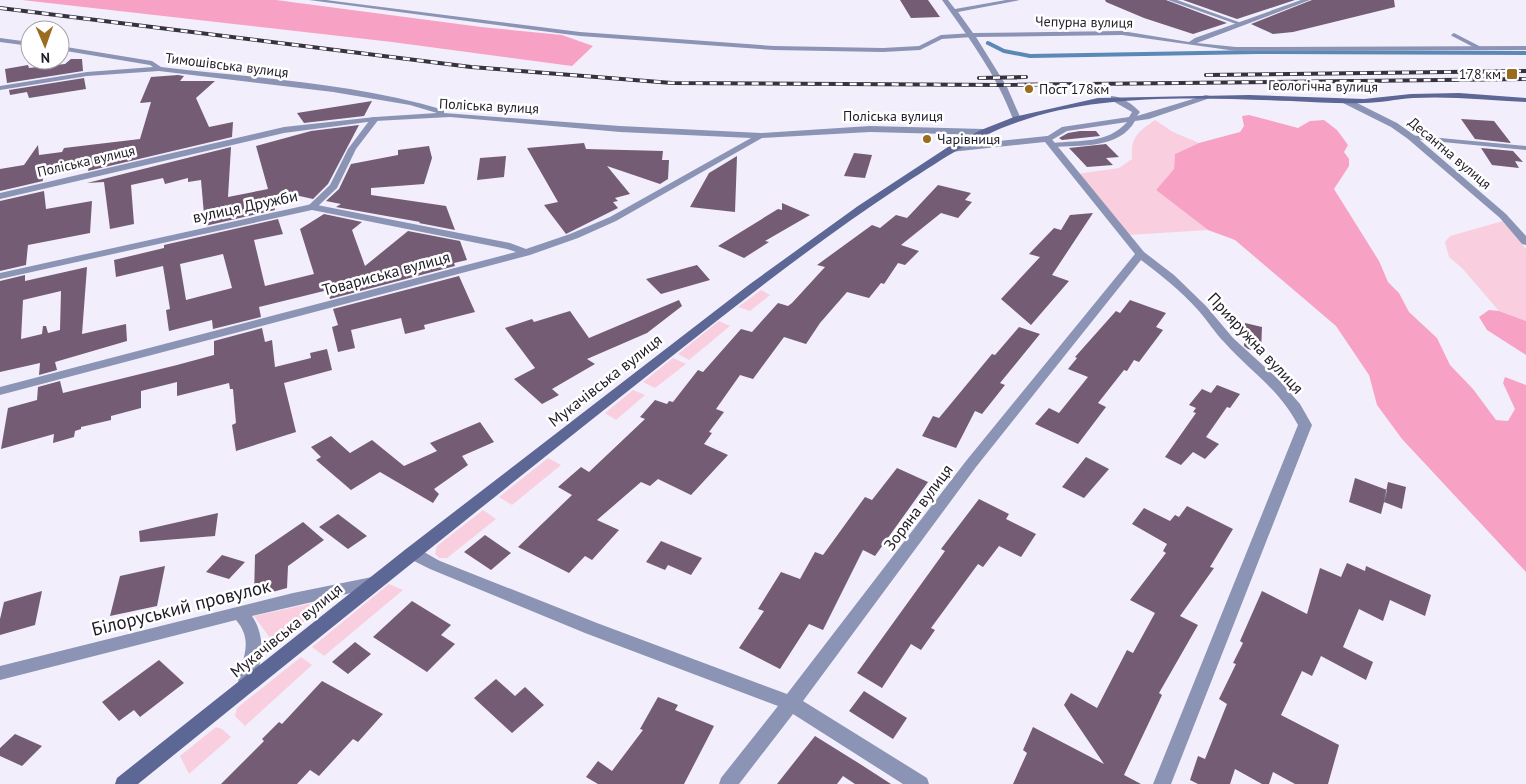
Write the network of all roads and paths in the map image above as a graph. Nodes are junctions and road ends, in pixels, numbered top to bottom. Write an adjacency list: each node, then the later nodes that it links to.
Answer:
1 (312, 0): 8 (lane)
2 (945, 0): 6 (street)
3 (1017, 0): 6 (street)
4 (1170, 0): 7 (lane)
5 (1307, 0): 7 (street)
6 (953, 11): 8 (street)
7 (1241, 24): 12 (street)
8 (972, 35): 12 (street, Чепурна вулиця); 25 (street)
9 (1454, 35): 14 (lane)
10 (0, 40): 11 (street)
11 (20, 43)
12 (1190, 44): 14 (street, Чепурна вулиця)
13 (1526, 48): 14 (street, Чепурна вулиця)
14 (1482, 49)
15 (70, 50): 16 (street)
16 (160, 70): 17 (street, Тимошівська вулиця); 22 (street, Тимошівська вулиця)
17 (0, 88)
18 (1209, 97): 19 (street, Геологічна вулиця); 21 (street, Геологічна вулиця); 23 (lane)
19 (1114, 98): 23 (lane); 25 (street, Мукачівська вулиця)
20 (1526, 100): 21 (street, Геологічна вулиця)
21 (1346, 101): 28 (street, Десантна вулиця)
22 (450, 115): 24 (street, Поліська вулиця); 27 (street, Поліська вулиця)
23 (1133, 118): 29 (lane); 29 (lane)
24 (375, 119): 32 (street, Поліська вулиця); 33 (lane)
25 (1017, 119): 26 (street, Мукачівська вулиця)
26 (984, 132): 27 (street, Поліська вулиця); 31 (street, Мукачівська вулиця)
27 (760, 136): 35 (street, Товариська вулиця)
28 (1411, 137): 30 (lane); 34 (street, Десантна вулиця)
29 (1050, 142): 31 (street); 36 (street, Прияружна вулиця)
30 (1526, 148)
31 (951, 150): 39 (street, Мукачівська вулиця)
32 (0, 196)
33 (312, 207): 35 (street, вулиця Дружби); 37 (street, вулиця Дружби)
34 (1526, 242)
35 (526, 253): 38 (street, Товариська вулиця)
36 (1140, 254): 44 (street, Зоряна вулиця); 48 (street, Прияружна вулиця)
37 (0, 276)
38 (0, 392)
39 (410, 553): 40 (street, Мукачівська вулиця); 44 (street)
40 (372, 584): 41 (street, Білоруський провулок); 43 (street, Мукачівська вулиця)
41 (241, 614): 42 (street, Білоруський провулок); 43 (street)
42 (0, 673)
43 (246, 685): 45 (street, Мукачівська вулиця)
44 (790, 703): 46 (street, Зоряна вулиця); 47 (street)
45 (124, 784)
46 (728, 784)
47 (920, 784)
48 (1162, 784)

